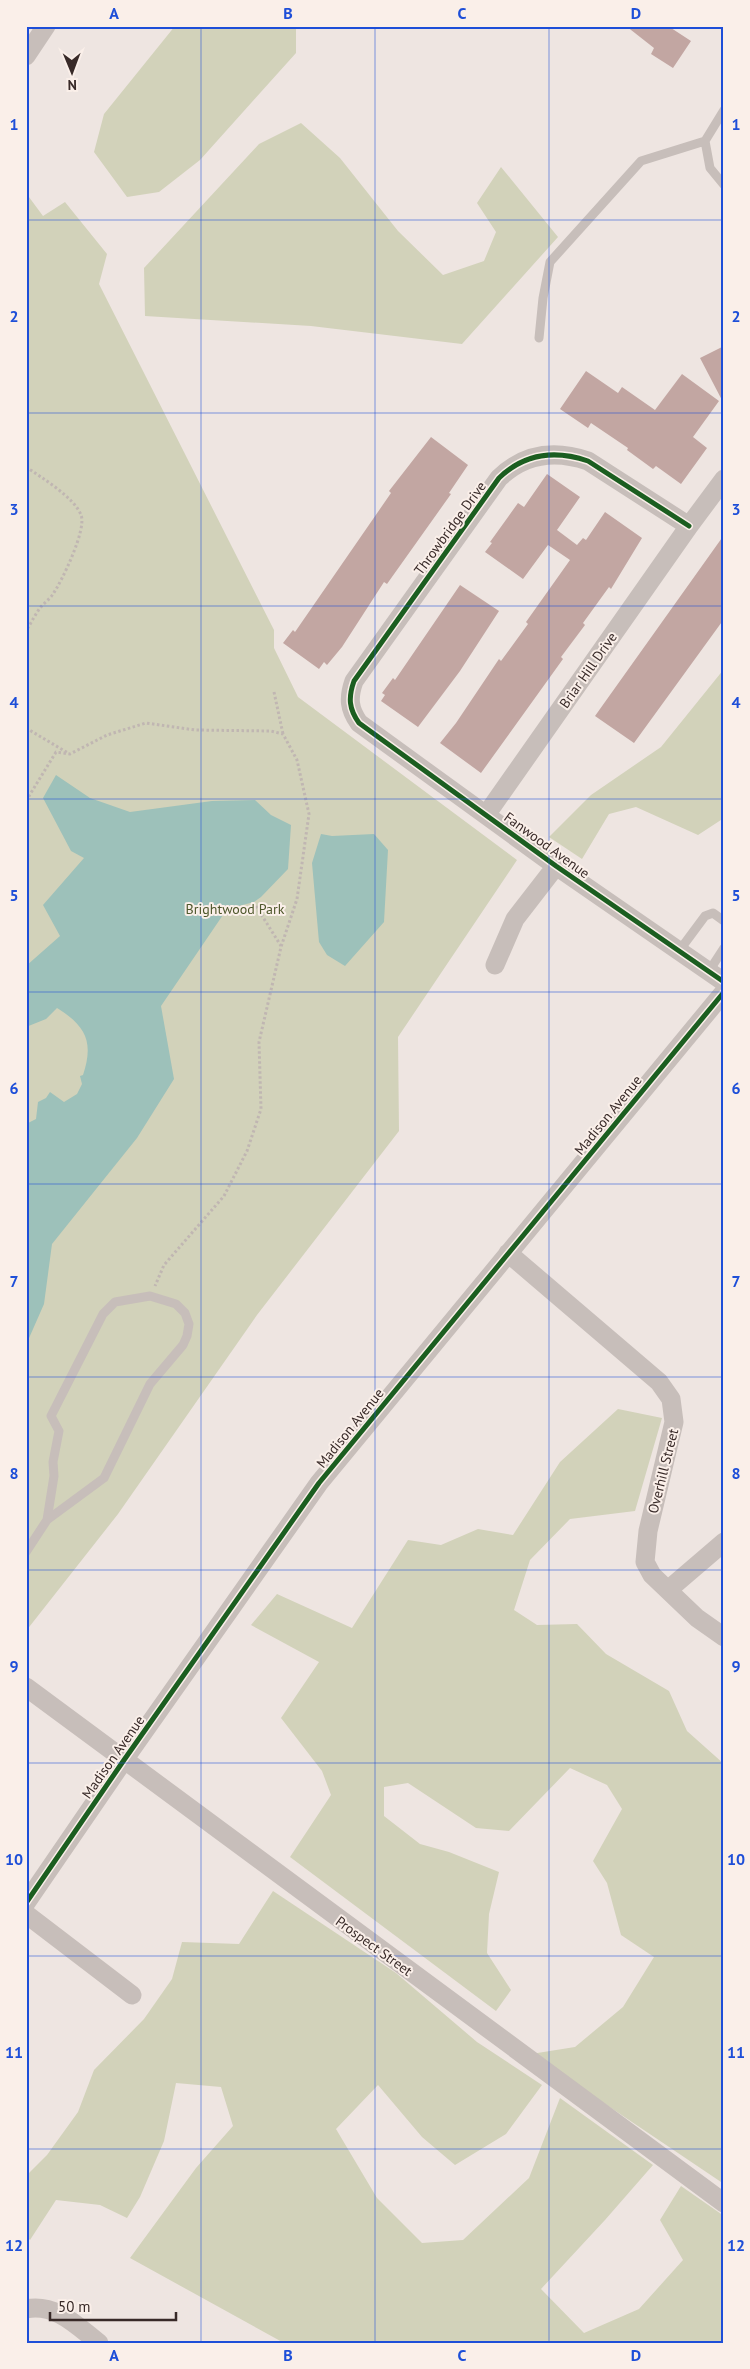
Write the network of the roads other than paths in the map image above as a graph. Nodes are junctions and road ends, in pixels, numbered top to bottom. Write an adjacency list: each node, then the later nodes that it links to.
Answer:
1 (46, 26): 2 (street)
2 (26, 56)
3 (724, 110): 4 (lane)
4 (705, 141): 5 (lane); 6 (lane)
5 (724, 185)
6 (539, 338)
7 (724, 480): 8 (street, Briar Hill Drive)
8 (689, 526): 9 (street, Throwbridge Drive); 10 (street, Briar Hill Drive)
9 (359, 723): 10 (street, Fanwood Avenue)
10 (486, 815): 11 (street, Fanwood Avenue)
11 (556, 866): 14 (street, Fanwood Avenue); 15 (street)
12 (724, 921): 14 (lane)
13 (724, 948): 16 (lane)
14 (679, 951): 16 (street, Fanwood Avenue)
15 (496, 966)
16 (716, 976)
17 (724, 992): 18 (street, Madison Avenue)
18 (508, 1253): 22 (street, Overhill Street); 25 (street, Madison Avenue)
19 (47, 1520): 19 (lane); 21 (lane)
20 (724, 1542): 22 (street)
21 (26, 1552)
22 (668, 1590): 23 (street, Overhill Street)
23 (724, 1637)
24 (26, 1687): 25 (street, Prospect Street)
25 (124, 1760): 26 (street, Madison Avenue); 29 (street, Prospect Street)
26 (26, 1902)
27 (26, 1914): 28 (street)
28 (128, 1993)
29 (724, 2203)
30 (26, 2309): 31 (street)
31 (99, 2343)

